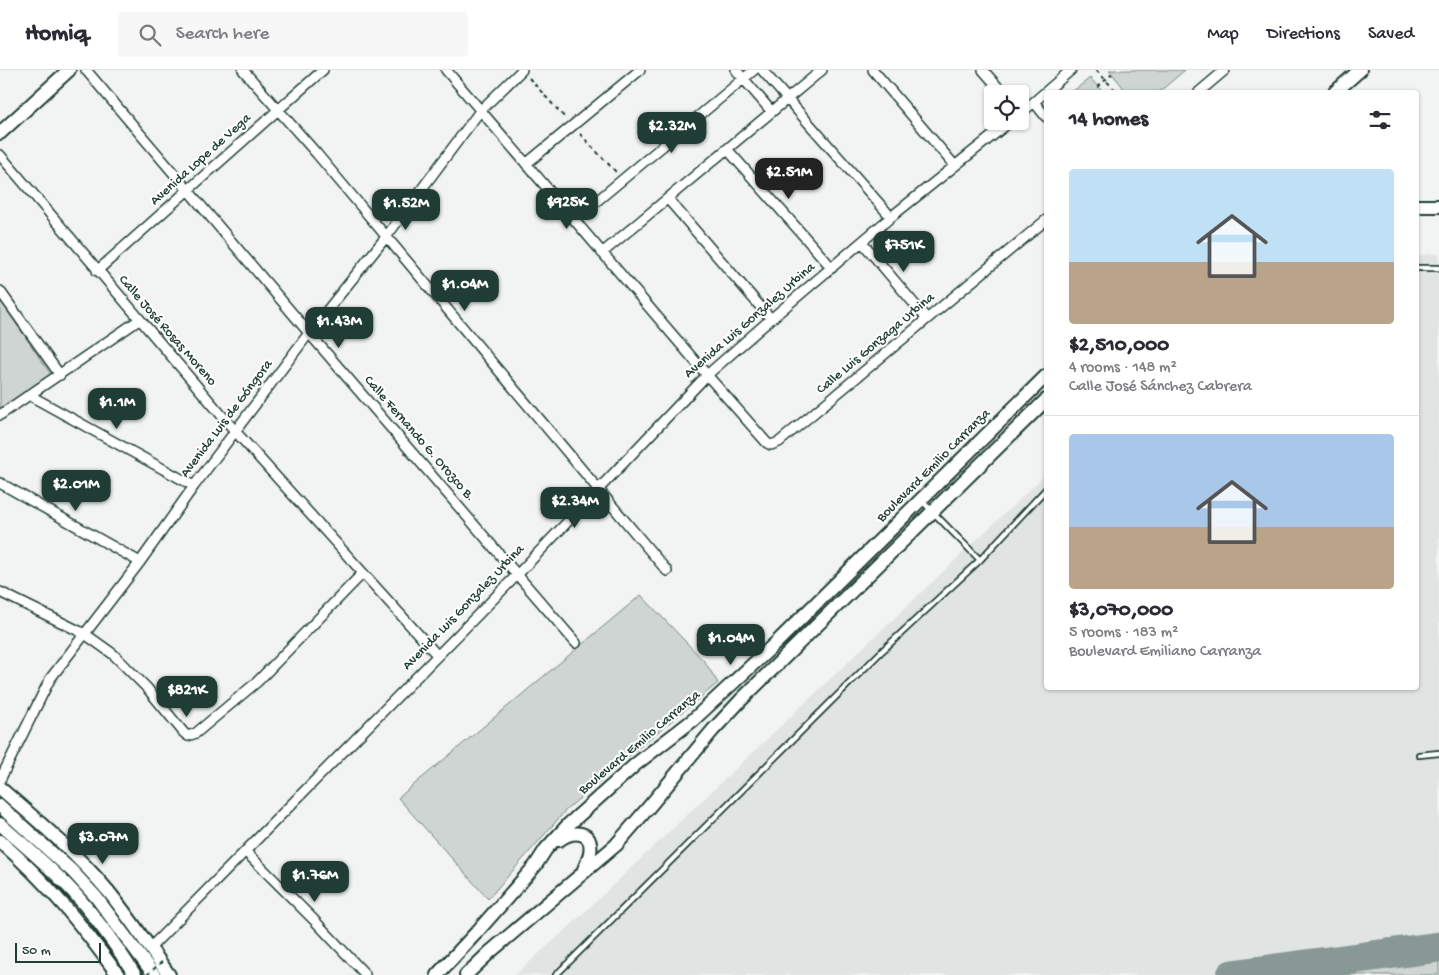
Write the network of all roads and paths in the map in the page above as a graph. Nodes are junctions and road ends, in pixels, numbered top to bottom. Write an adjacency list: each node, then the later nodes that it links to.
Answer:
1 (69, 70): 36 (street)
2 (86, 70): 41 (street, Calle Fernando G. Orozco B.)
3 (243, 70): 31 (street)
4 (323, 70): 31 (street, Avenida Lope de Vega)
5 (446, 70): 32 (street)
6 (522, 70): 32 (street, Avenida Luis de Góngora)
7 (640, 70): 39 (street)
8 (736, 70): 19 (street)
9 (754, 70): 19 (street)
10 (762, 70): 28 (street)
11 (822, 70): 28 (street)
12 (873, 70): 40 (street)
13 (983, 70): 21 (street)
14 (1071, 70): 23 (street)
15 (1096, 70): 20 (path)
16 (1225, 70): 25 (street)
17 (1360, 70): 26 (street)
18 (1112, 74): 20 (path)
19 (744, 79): 33 (street); 46 (street)
20 (1106, 80): 22 (path); 24 (path)
21 (996, 85)
22 (1098, 87)
23 (1048, 90)
24 (1115, 90)
25 (1201, 90)
26 (1337, 90)
27 (1044, 93): 29 (street)
28 (787, 99): 33 (street); 45 (street)
29 (1034, 102): 30 (street); 34 (street)
30 (1029, 106)
31 (278, 110): 41 (street, Avenida Lope de Vega); 48 (street)
32 (480, 111): 39 (street); 48 (street, Avenida Luis de Góngora)
33 (772, 112): 37 (street)
34 (1044, 114)
35 (1000, 130): 40 (street, Avenida Luis Gonzalez Urbina)
36 (0, 133)
37 (728, 149): 42 (street); 51 (street)
38 (0, 155): 54 (street, Calle José Rosas Moreno)
39 (526, 164): 46 (street)
40 (955, 166): 45 (street, Avenida Luis Gonzalez Urbina)
41 (188, 190): 54 (street, Avenida Lope de Vega); 59 (street, Calle Fernando G. Orozco B.)
42 (668, 199): 50 (street); 56 (street)
43 (1419, 206): 44 (street)
44 (1439, 206)
45 (891, 217): 49 (street, Avenida Luis Gonzalez Urbina)
46 (574, 220): 50 (street)
47 (1044, 222): 57 (street, Calle Luis Gonzaga Urbina)
48 (386, 237): 59 (street, Avenida Luis de Góngora); 69 (street)
49 (862, 242): 51 (street, Avenida Luis Gonzalez Urbina); 57 (street)
50 (602, 253): 61 (street)
51 (832, 268): 56 (street, Avenida Luis Gonzalez Urbina)
52 (1419, 268): 53 (lane)
53 (1439, 268)
54 (97, 271): 58 (street, Calle José Rosas Moreno)
55 (0, 291): 60 (street)
56 (771, 319): 61 (street, Avenida Luis Gonzalez Urbina)
57 (927, 319): 61 (street, Calle Luis Gonzaga Urbina)
58 (139, 320): 60 (street); 66 (street, Calle José Rosas Moreno)
59 (309, 333): 66 (street, Avenida Luis de Góngora); 77 (street, Calle Fernando G. Orozco B.)
60 (60, 375): 63 (street)
61 (707, 375): 69 (street, Avenida Luis Gonzalez Urbina)
62 (1044, 378): 71 (street, Boulevard Emilio Carranza)
63 (30, 395): 65 (street); 68 (street)
64 (1044, 402): 72 (street)
65 (0, 415)
66 (235, 431): 68 (street, Avenida Luis de Góngora); 76 (street, Calle José Rosas Moreno)
67 (0, 483): 74 (street)
68 (194, 486): 74 (street, Avenida Luis de Góngora)
69 (598, 488): 75 (street); 77 (street, Avenida Luis Gonzalez Urbina)
70 (1044, 491): 73 (lane)
71 (921, 500): 72 (lane); 89 (street, Boulevard Emilio Carranza)
72 (932, 511): 73 (lane); 91 (street)
73 (980, 560): 101 (lane)
74 (140, 562): 79 (street, Avenida Luis de Góngora)
75 (667, 571)
76 (362, 574): 79 (street); 81 (street, Calle José Rosas Moreno)
77 (518, 574): 80 (street, Calle Fernando G. Orozco B.); 81 (street, Avenida Luis Gonzalez Urbina)
78 (0, 592): 79 (street)
79 (85, 634): 84 (street, Avenida Luis de Góngora)
80 (576, 643)
81 (437, 655): 90 (street, Avenida Luis Gonzalez Urbina)
82 (1439, 753): 83 (lane)
83 (1419, 755)
84 (0, 780)
85 (0, 788): 92 (street)
86 (0, 806): 94 (street)
87 (0, 824): 97 (street)
88 (0, 841): 96 (street)
89 (546, 849): 91 (street); 99 (street, Boulevard Emilio Carranza)
90 (245, 851): 92 (street, Avenida Luis Gonzalez Urbina); 95 (street)
91 (581, 876): 100 (street)
92 (150, 948): 98 (street)
93 (164, 960): 94 (path, bridge)
94 (149, 971)
95 (365, 974)
96 (118, 975)
97 (135, 975)
98 (168, 975)
99 (436, 975)
100 (466, 975)
101 (556, 975)

